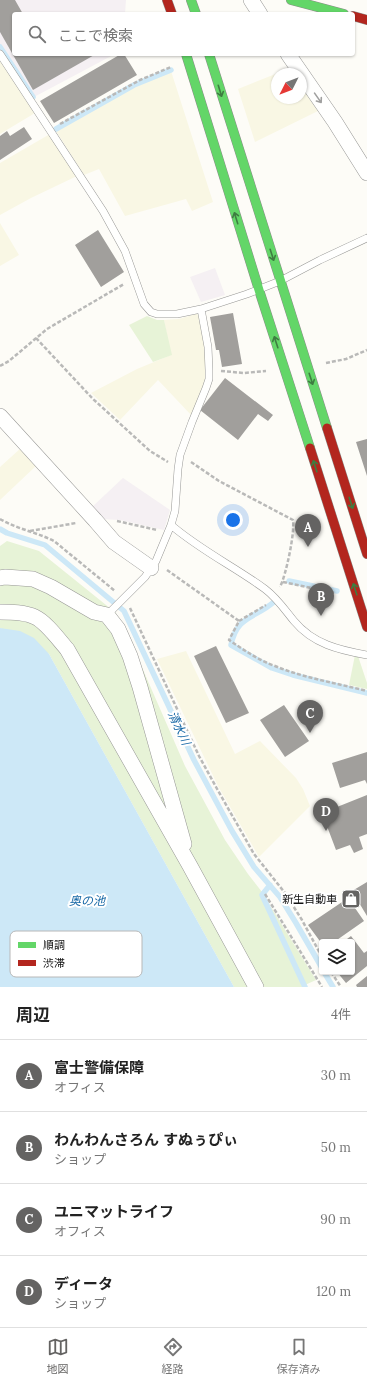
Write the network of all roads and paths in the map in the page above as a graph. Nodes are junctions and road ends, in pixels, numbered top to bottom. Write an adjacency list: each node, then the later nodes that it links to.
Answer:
1 (167, 0): 5 (street)
2 (191, 0): 6 (street)
3 (251, 0): 7 (street)
4 (291, 0): 8 (street)
5 (171, 12)
6 (195, 12)
7 (259, 12)
8 (336, 12)
9 (355, 17): 10 (street)
10 (367, 20)
11 (0, 54): 16 (lane)
12 (187, 56): 21 (street, one-way to 12)
13 (210, 56): 20 (street, one-way to 20)
14 (289, 56): 17 (street, one-way to 17)
15 (174, 66): 16 (path)
16 (51, 129): 19 (lane)
17 (367, 172)
18 (367, 238): 20 (lane)
19 (136, 277): 22 (lane); 23 (path)
20 (280, 281): 21 (lane); 30 (street, one-way to 30)
21 (259, 290): 22 (lane); 40 (street, one-way to 21)
22 (201, 309): 26 (lane)
23 (36, 338): 24 (path); 27 (path)
24 (0, 366)
25 (0, 416): 31 (street)
26 (180, 455): 27 (lane); 33 (path)
27 (178, 469): 29 (lane)
28 (0, 519): 36 (path)
29 (171, 525): 31 (lane); 35 (lane)
30 (367, 554)
31 (154, 565): 36 (lane); 39 (path)
32 (0, 578): 38 (street)
33 (283, 582): 34 (path); 35 (path)
34 (336, 593)
35 (275, 598): 39 (path); 41 (lane)
36 (124, 600): 38 (lane); 45 (path)
37 (0, 612): 43 (street)
38 (110, 612): 43 (street)
39 (239, 621): 42 (path)
40 (367, 626)
41 (367, 655)
42 (367, 691)
43 (190, 866): 47 (street)
44 (265, 894): 48 (path)
45 (319, 951)
46 (333, 975): 49 (path)
47 (256, 987)
48 (322, 987)
49 (341, 987)

